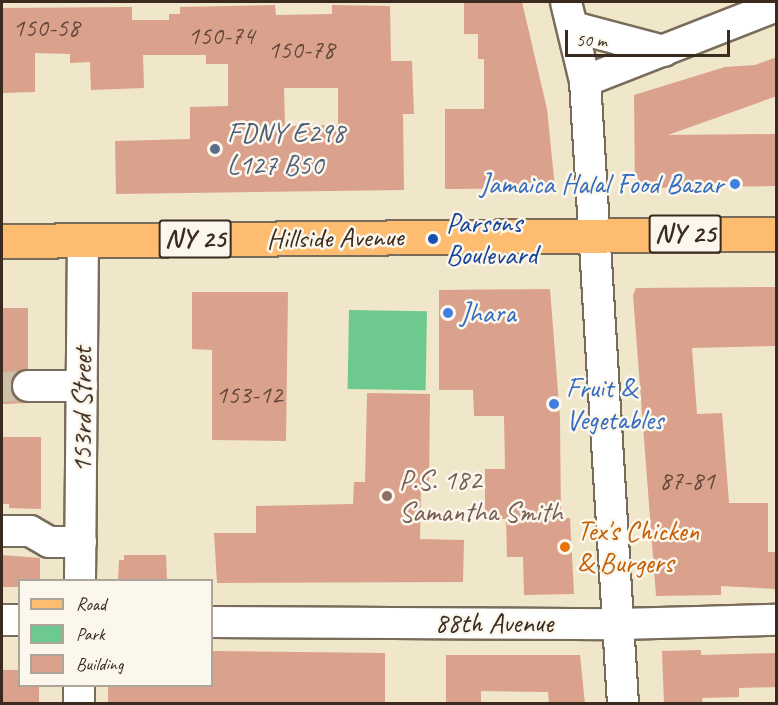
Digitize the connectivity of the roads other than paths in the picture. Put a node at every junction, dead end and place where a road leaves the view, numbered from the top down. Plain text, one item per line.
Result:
1 (777, 6) edge
2 (570, 14) edge
3 (664, 51) junction
4 (585, 81) junction
5 (777, 234) edge
6 (593, 235) junction
7 (83, 240) junction
8 (2, 241) edge
9 (28, 386) tunnel mouth
10 (82, 386) junction
11 (2, 531) edge
12 (81, 542) junction
13 (80, 579) edge
14 (2, 620) edge
15 (18, 620) edge
16 (777, 620) edge
17 (213, 622) edge
18 (618, 624) junction
19 (79, 687) edge
20 (79, 704) edge
21 (623, 704) edge

1 - 3 street
2 - 3 street
2 - 4 street
3 - 4 street
4 - 6 street
5 - 6 main road, Hillside Avenue / NY 25
6 - 7 main road, Hillside Avenue / NY 25
6 - 18 street
7 - 8 main road, Hillside Avenue / NY 25
7 - 10 street, 153rd Street
9 - 10 street
10 - 12 street, 153rd Street
11 - 12 street
12 - 13 street, 153rd Street
14 - 15 street
16 - 18 street, 88th Avenue
17 - 18 street, 88th Avenue
18 - 21 street
19 - 20 street

